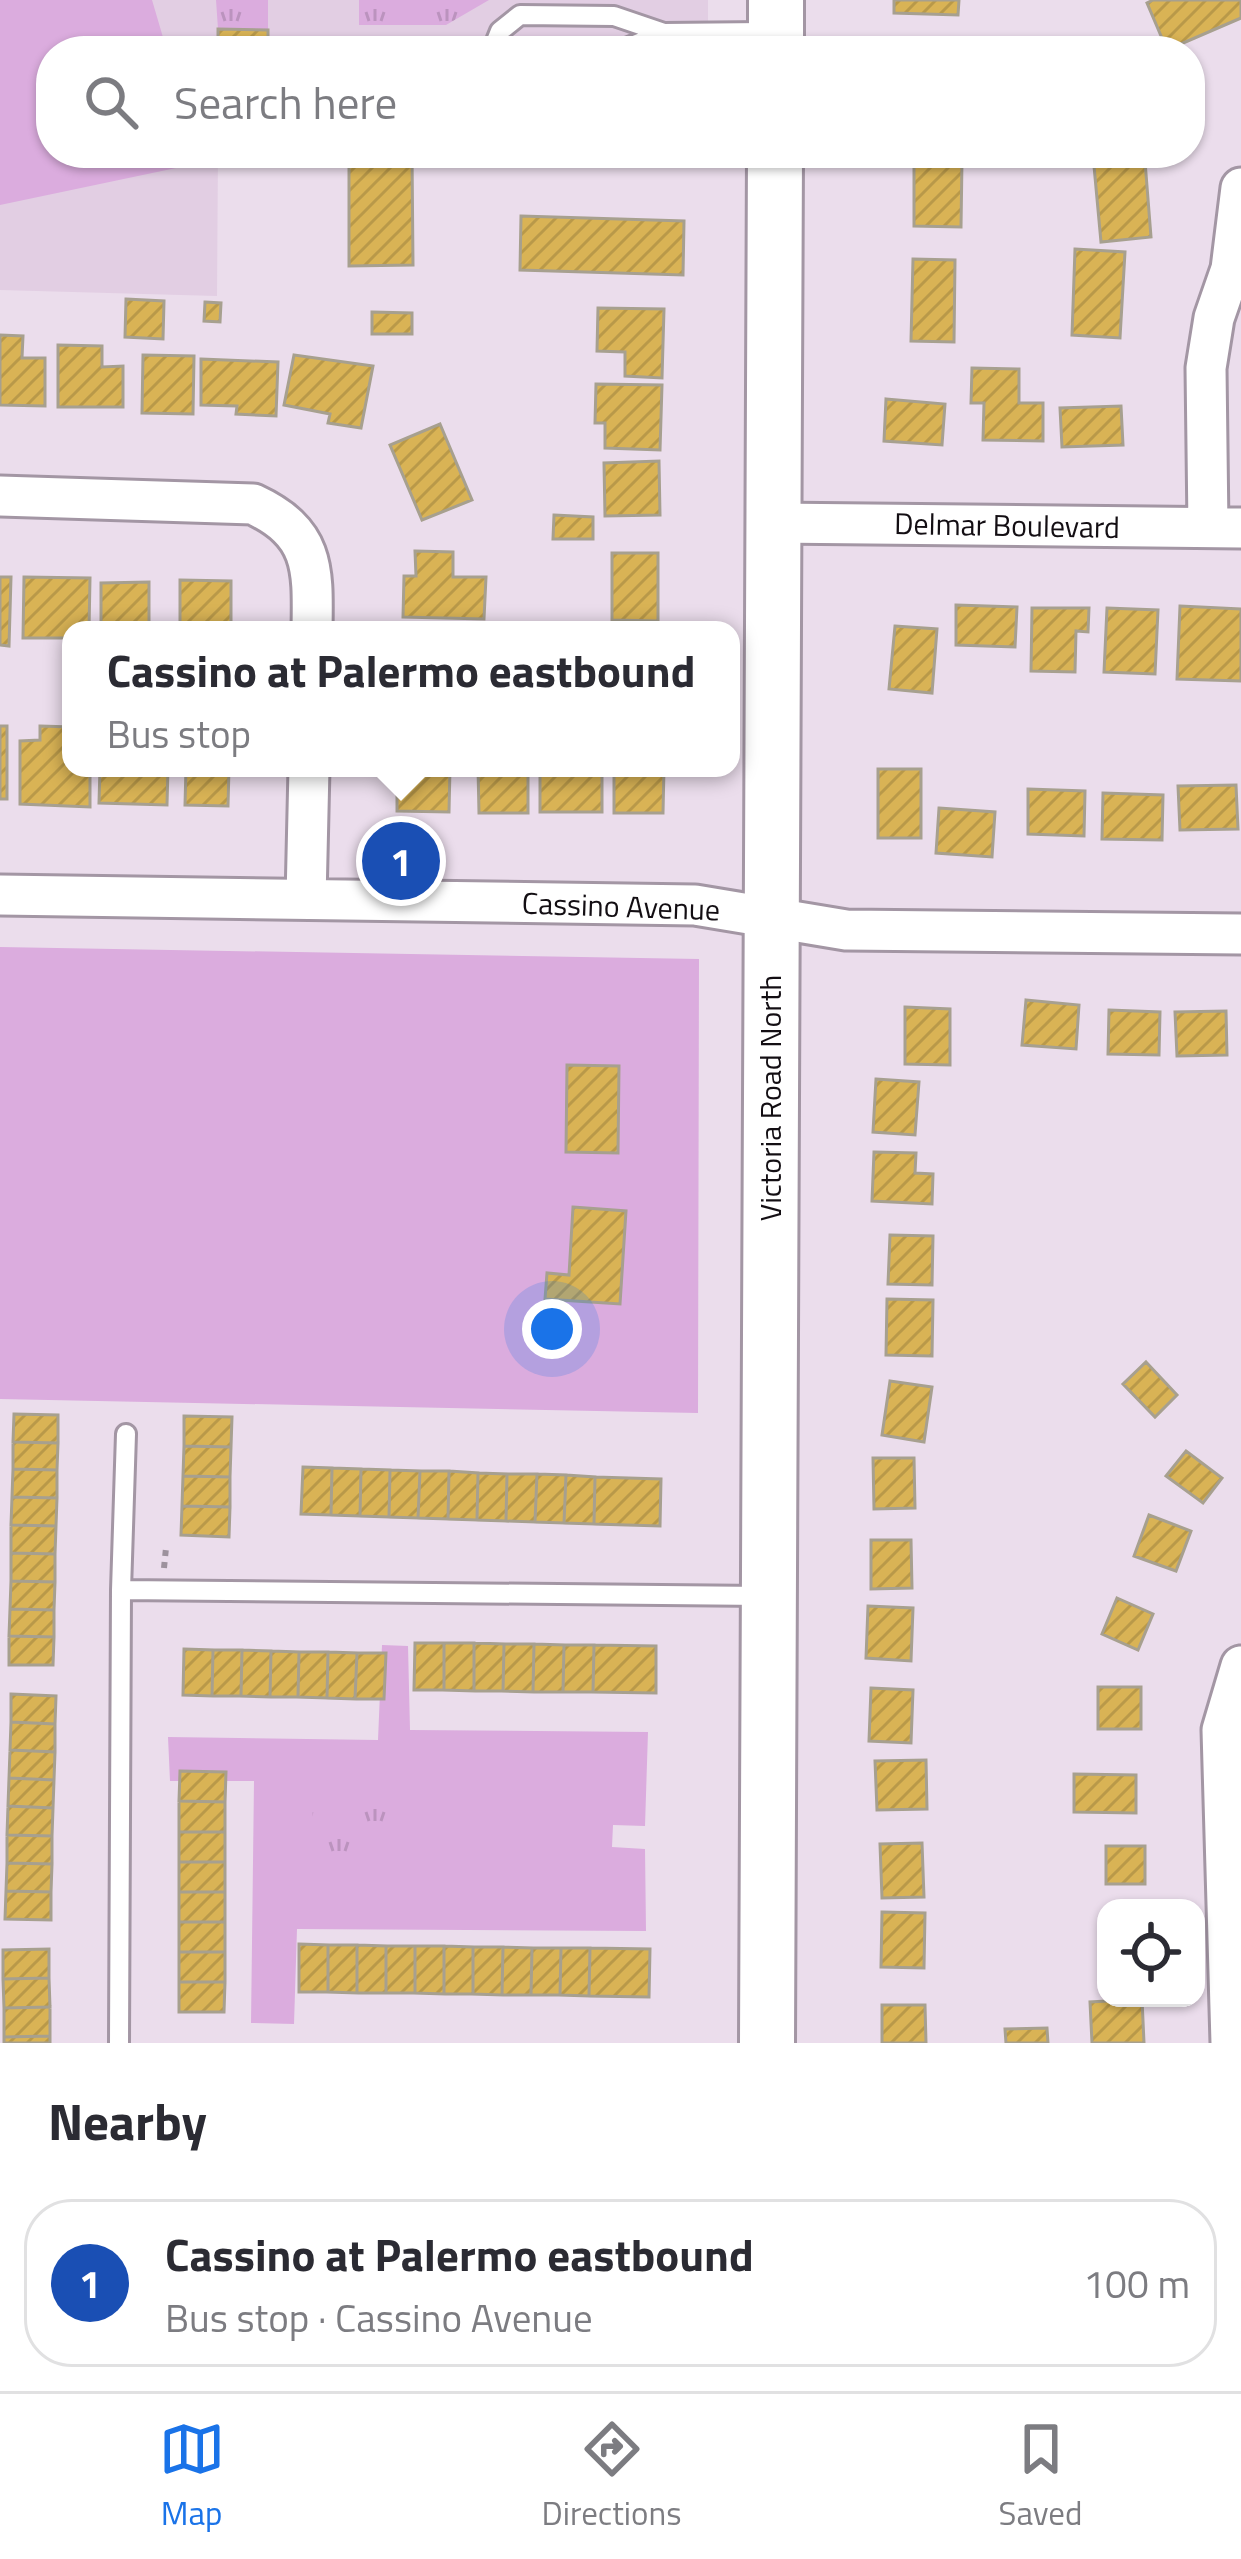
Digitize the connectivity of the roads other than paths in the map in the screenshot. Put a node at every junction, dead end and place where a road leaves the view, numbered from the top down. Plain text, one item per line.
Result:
1 (776, 28) edge
2 (664, 33) junction
3 (498, 36) edge
4 (656, 36) edge
5 (775, 168) edge
6 (1241, 188) edge
7 (0, 496) edge
8 (772, 523) junction
9 (1225, 528) edge
10 (312, 621) edge
11 (309, 777) edge
12 (0, 895) edge
13 (306, 899) junction
14 (770, 915) junction
15 (1241, 934) edge
16 (126, 1434) dead end
17 (121, 1590) junction
18 (771, 1596) junction
19 (1241, 1666) edge
20 (119, 2043) edge
21 (767, 2043) edge
22 (1231, 2043) edge

1 - 2 lane
2 - 3 lane
2 - 4 lane
5 - 8 main road, Victoria Road North
6 - 9 street
7 - 10 street
8 - 9 street, Delmar Boulevard
8 - 14 main road, Victoria Road North
11 - 13 street
12 - 13 street, Cassino Avenue
13 - 14 street, Cassino Avenue
14 - 15 street, Cassino Avenue
14 - 18 main road, Victoria Road North
16 - 17 lane
17 - 18 lane
17 - 20 lane
18 - 21 main road, Victoria Road North
19 - 22 street

